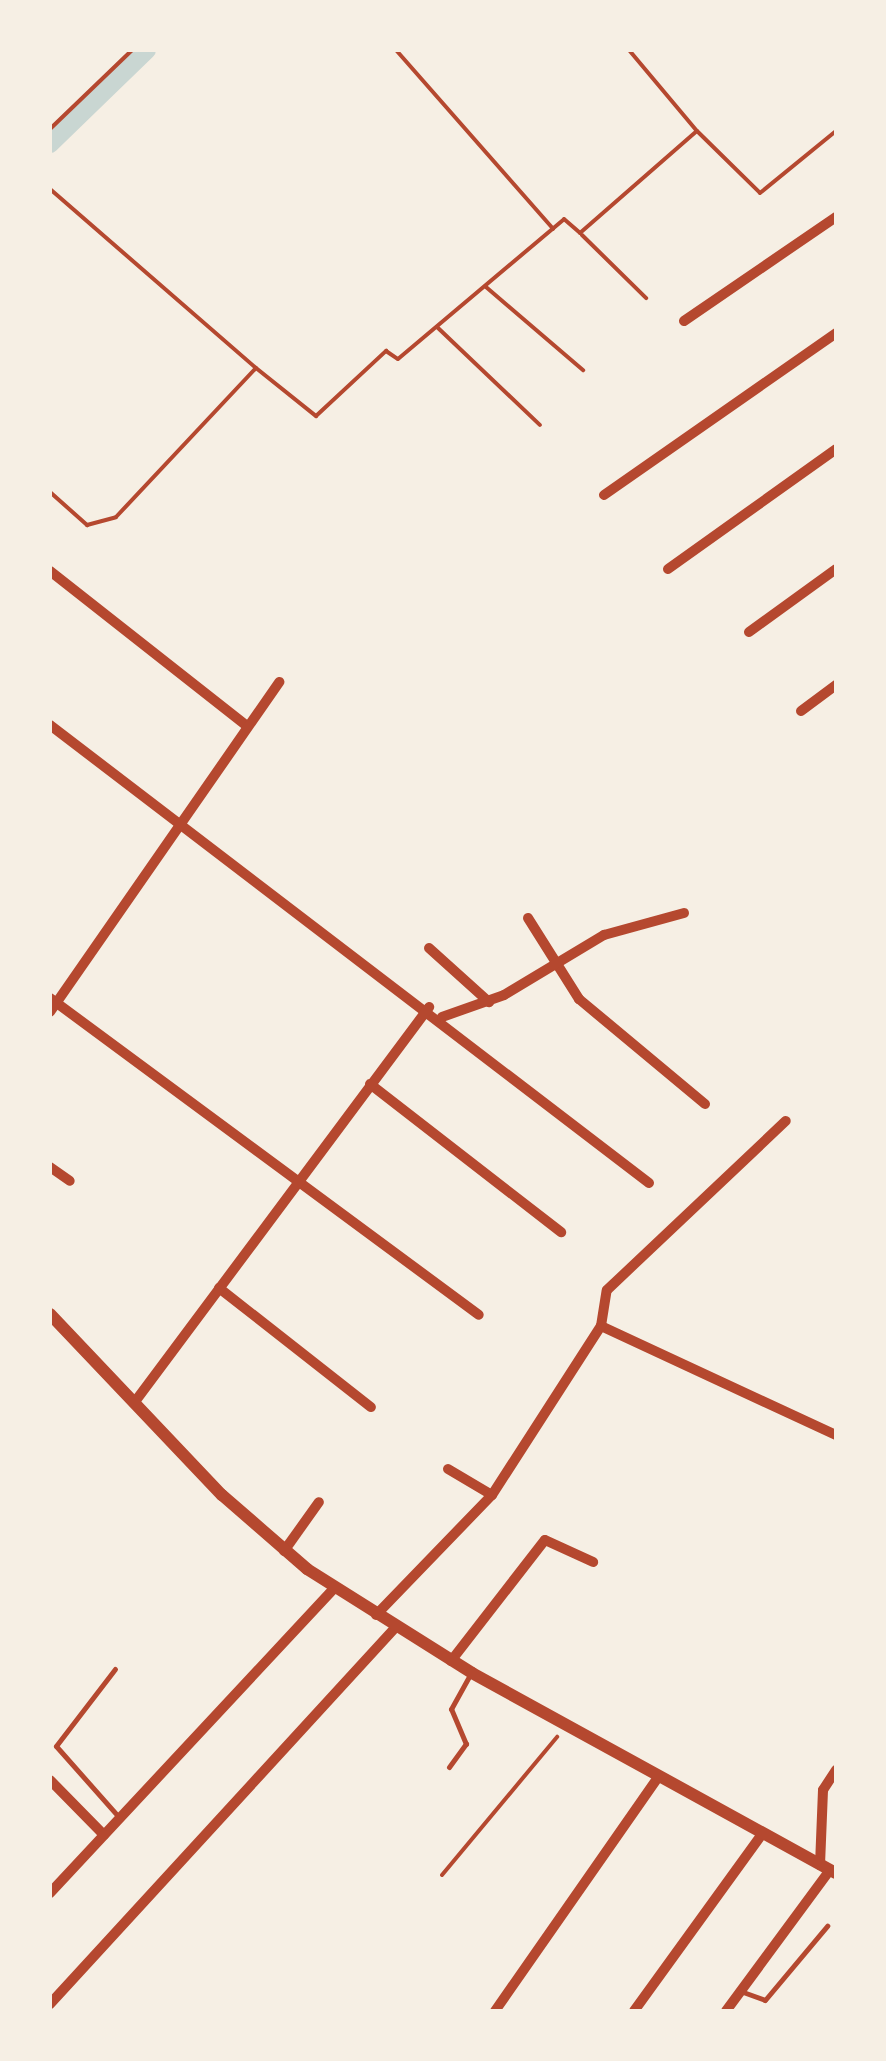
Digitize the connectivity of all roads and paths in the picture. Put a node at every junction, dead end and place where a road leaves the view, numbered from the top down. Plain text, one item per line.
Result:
1 (132, 50) edge
2 (396, 50) edge
3 (630, 50) edge
4 (50, 129) edge
5 (697, 131) junction
6 (836, 131) edge
7 (50, 189) edge
8 (836, 216) edge
9 (553, 229) junction
10 (580, 233) junction
11 (486, 287) junction
12 (646, 298) dead end
13 (684, 321) dead end
14 (437, 326) junction
15 (836, 333) edge
16 (256, 368) junction
17 (583, 370) dead end
18 (540, 425) dead end
19 (836, 449) edge
20 (50, 492) edge
21 (604, 495) dead end
22 (668, 569) dead end
23 (836, 569) edge
24 (50, 571) edge
25 (749, 632) dead end
26 (279, 682) dead end
27 (836, 685) edge
28 (801, 710) dead end
29 (50, 725) edge
30 (246, 725) junction
31 (182, 820) junction
32 (684, 913) dead end
33 (528, 918) dead end
34 (429, 948) dead end
35 (551, 966) junction
36 (488, 1002) junction
37 (52, 1004) edge
38 (429, 1007) junction
39 (442, 1017) junction
40 (370, 1084) junction
41 (706, 1104) dead end
42 (786, 1121) dead end
43 (50, 1167) edge
44 (298, 1179) junction
45 (70, 1181) dead end
46 (649, 1183) dead end
47 (561, 1232) dead end
48 (220, 1288) junction
49 (50, 1314) edge
50 (479, 1316) dead end
51 (601, 1326) junction
52 (137, 1399) junction
53 (370, 1407) dead end
54 (836, 1436) edge
55 (448, 1469) dead end
56 (492, 1495) junction
57 (319, 1502) dead end
58 (284, 1551) junction
59 (593, 1562) dead end
60 (334, 1588) junction
61 (376, 1615) junction
62 (394, 1628) junction
63 (451, 1661) junction
64 (115, 1670) dead end
65 (472, 1673) junction
66 (566, 1725) junction
67 (449, 1767) dead end
68 (836, 1770) edge
69 (659, 1776) junction
70 (50, 1780) edge
71 (120, 1818) junction
72 (763, 1833) junction
73 (104, 1835) junction
74 (829, 1869) edge
75 (442, 1876) dead end
76 (50, 1893) edge
77 (827, 1926) dead end
78 (741, 1990) junction
79 (50, 2004) edge
80 (495, 2011) edge
81 (634, 2011) edge
82 (726, 2011) edge

1 - 4 path
2 - 9 path
3 - 5 path
5 - 6 path
5 - 10 path
7 - 16 path
8 - 13 street
9 - 10 path
9 - 11 path
10 - 12 path
11 - 14 path
11 - 17 path
14 - 16 path
14 - 18 path
15 - 21 street
16 - 20 path
19 - 22 street
23 - 25 street
24 - 30 street
26 - 30 street
27 - 28 street
29 - 31 street
30 - 31 street
31 - 37 street
31 - 38 street
32 - 35 street
33 - 35 street
34 - 36 street
35 - 36 street
35 - 41 street
36 - 39 street
37 - 44 street
38 - 39 street
38 - 40 street
39 - 46 street
40 - 44 street
40 - 47 street
42 - 51 street
43 - 45 street
44 - 48 street
44 - 50 street
48 - 52 street
48 - 53 street
49 - 52 street
51 - 54 street
51 - 56 street
52 - 58 street
55 - 56 street
56 - 61 street
57 - 58 street
58 - 60 street
59 - 63 street
60 - 61 street
60 - 71 street
61 - 62 street
62 - 63 street
62 - 79 street
63 - 65 street
64 - 71 lane
65 - 66 street
65 - 67 lane
66 - 69 street
66 - 75 path
68 - 74 street
69 - 72 street
69 - 80 street
70 - 73 street
71 - 73 street
72 - 74 street
72 - 81 street
73 - 76 street
74 - 78 street
77 - 78 lane
78 - 82 street

